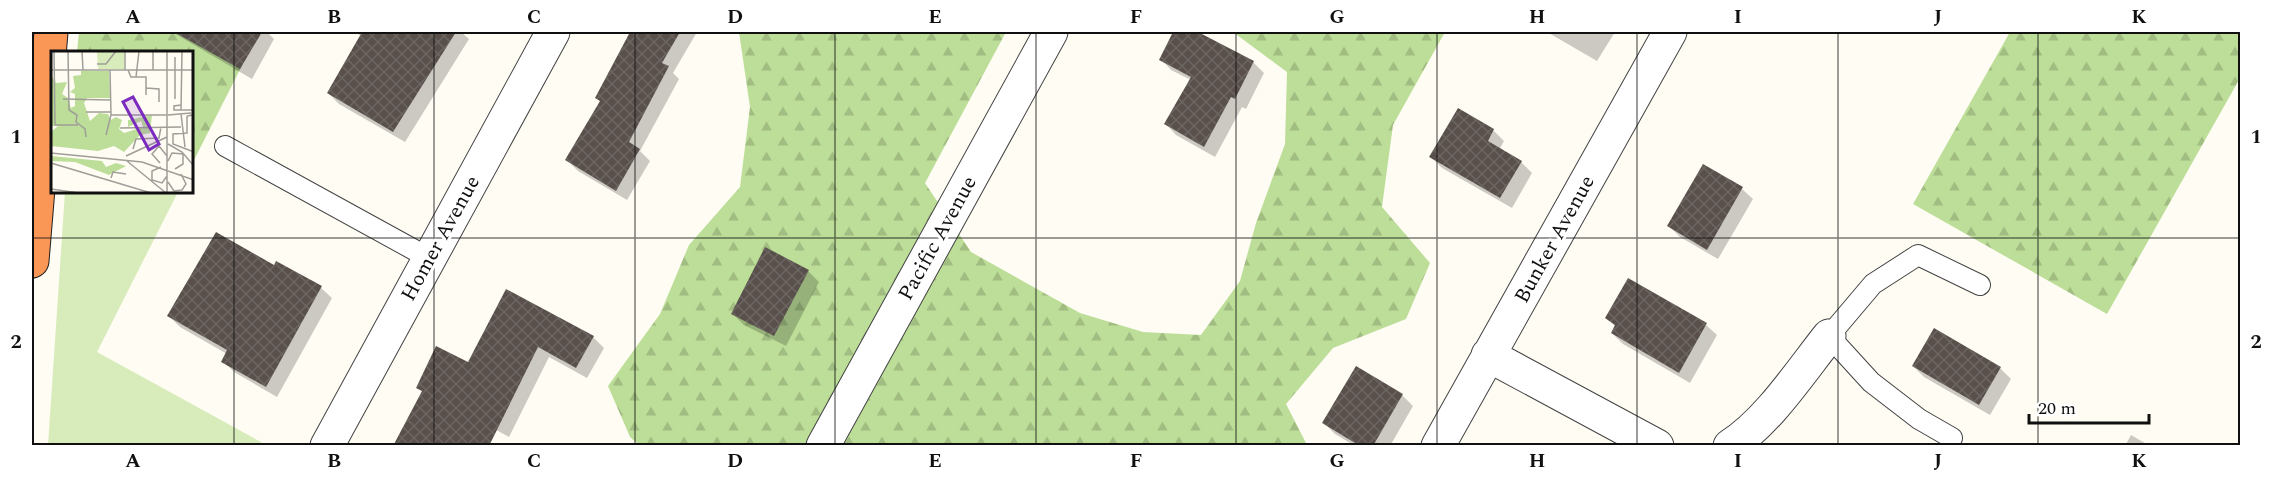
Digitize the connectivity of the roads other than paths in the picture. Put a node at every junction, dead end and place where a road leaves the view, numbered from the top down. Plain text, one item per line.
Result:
1 (51, 32) edge
2 (553, 32) edge
3 (1051, 32) edge
4 (1670, 32) edge
5 (225, 146) dead end
6 (429, 258) junction
7 (32, 261) edge
8 (1980, 285) dead end
9 (1829, 336) junction
10 (1488, 355) junction
11 (1952, 438) dead end
12 (327, 446) edge
13 (823, 446) edge
14 (1438, 446) edge
15 (1658, 446) edge
16 (1730, 446) edge

1 - 7 highway
2 - 6 street, Homer Avenue
3 - 13 street, Pacific Avenue
4 - 10 street, Bunker Avenue
5 - 6 lane
6 - 12 street, Homer Avenue
8 - 9 lane
9 - 11 lane
9 - 16 street
10 - 14 street, Bunker Avenue
10 - 15 street

